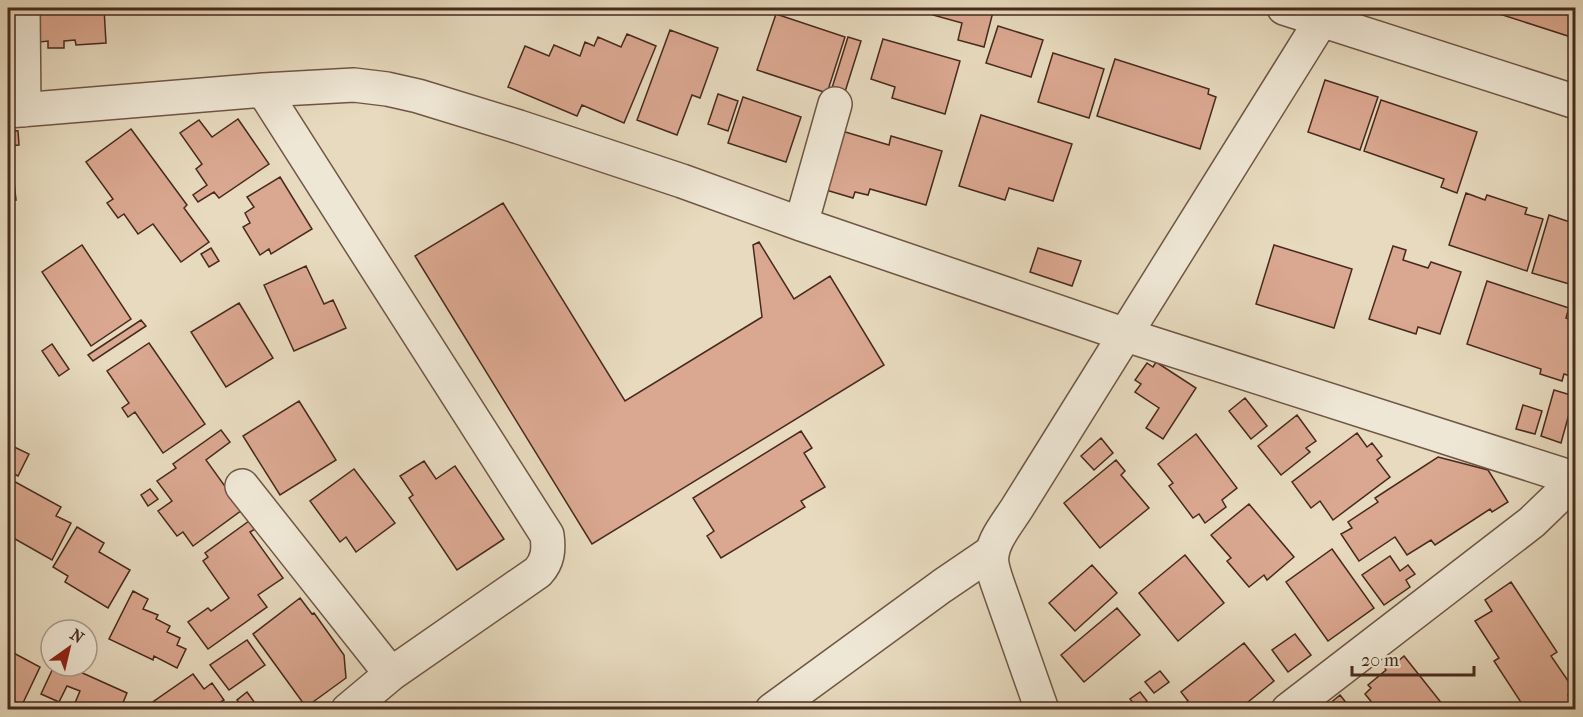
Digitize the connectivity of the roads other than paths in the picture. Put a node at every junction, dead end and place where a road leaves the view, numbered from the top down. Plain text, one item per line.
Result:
1 (23, 8) edge
2 (1284, 8) edge
3 (1326, 14) edge
4 (263, 90) junction
5 (1575, 102) edge
6 (835, 104) dead end
7 (16, 110) edge
8 (801, 224) junction
9 (1126, 335) junction
10 (1574, 479) edge
11 (242, 486) dead end
12 (992, 552) junction
13 (391, 674) junction
14 (348, 710) edge
15 (772, 710) edge
16 (1042, 710) edge
17 (1288, 710) edge

1 - 7 street
2 - 3 street
3 - 5 street
3 - 9 street
4 - 7 street
4 - 8 street
4 - 13 street
6 - 8 street
8 - 9 street
9 - 10 street
9 - 12 street
10 - 17 street
11 - 13 street
12 - 15 street
12 - 16 street
13 - 14 street

